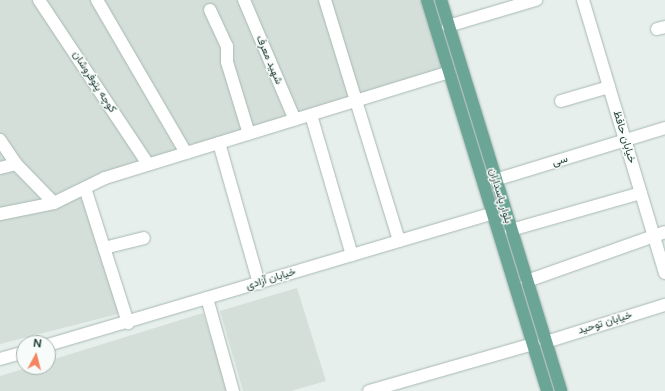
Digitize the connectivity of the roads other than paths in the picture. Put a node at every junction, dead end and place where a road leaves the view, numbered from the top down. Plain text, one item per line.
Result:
1 (39, 0) edge
2 (97, 0) edge
3 (244, 0) edge
4 (325, 0) edge
5 (427, 0) edge
6 (440, 0) edge
7 (536, 0) edge
8 (576, 0) edge
9 (581, 0) edge
10 (210, 10) dead end
11 (448, 26) junction
12 (449, 72) junction
13 (609, 88) junction
14 (356, 101) junction
15 (561, 101) dead end
16 (311, 115) junction
17 (295, 120) junction
18 (665, 128) edge
19 (249, 134) junction
20 (0, 140) edge
21 (626, 142) junction
22 (219, 143) junction
23 (186, 153) junction
24 (16, 164) junction
25 (148, 164) junction
26 (0, 168) edge
27 (495, 180) junction
28 (85, 188) junction
29 (641, 193) junction
30 (54, 203) junction
31 (493, 213) junction
32 (0, 214) edge
33 (511, 230) junction
34 (659, 234) edge
35 (144, 238) dead end
36 (399, 241) junction
37 (104, 248) junction
38 (352, 255) junction
39 (665, 273) edge
40 (527, 281) junction
41 (259, 283) junction
42 (207, 298) junction
43 (665, 305) edge
44 (128, 323) junction
45 (546, 342) junction
46 (56, 343) edge
47 (533, 344) junction
48 (16, 354) edge
49 (0, 359) edge
50 (233, 391) edge
51 (369, 391) edge
52 (547, 391) edge
53 (562, 391) edge

1 - 25 street, کوچه پتوفروشان
2 - 23 street
3 - 17 street, شهید معرف
4 - 14 street
5 - 12 main road, بلوار پاسداران
6 - 11 main road, بلوار پاسداران
7 - 11 street
8 - 9 street
9 - 13 street, خیابان حافظ
10 - 19 street
11 - 27 main road, بلوار پاسداران
12 - 14 street
12 - 31 main road, بلوار پاسداران
13 - 15 street
13 - 21 street, خیابان حافظ
14 - 16 street
14 - 36 street
16 - 17 street
16 - 38 street
17 - 19 street
18 - 21 street, سی
19 - 22 street
20 - 24 street
21 - 27 street, سی
21 - 29 street, خیابان حافظ
22 - 23 street
22 - 41 street
23 - 25 street
24 - 26 street
24 - 30 street
25 - 28 street
27 - 33 main road, بلوار پاسداران
28 - 30 street
28 - 37 street
29 - 33 street
29 - 34 street, خیابان حافظ
30 - 32 street
31 - 36 street, خیابان آزادی
31 - 47 main road, بلوار پاسداران
33 - 40 main road, بلوار پاسداران
34 - 39 street, خیابان حافظ
34 - 40 street
35 - 37 street
36 - 38 street, خیابان آزادی
37 - 44 street
38 - 41 street, خیابان آزادی
40 - 45 main road, بلوار پاسداران
41 - 42 street, خیابان آزادی
42 - 44 street, خیابان آزادی
42 - 50 street
43 - 45 street, خیابان توحید
44 - 46 street, خیابان آزادی
45 - 53 main road, بلوار پاسداران
47 - 51 street
47 - 52 main road, بلوار پاسداران
48 - 49 street

